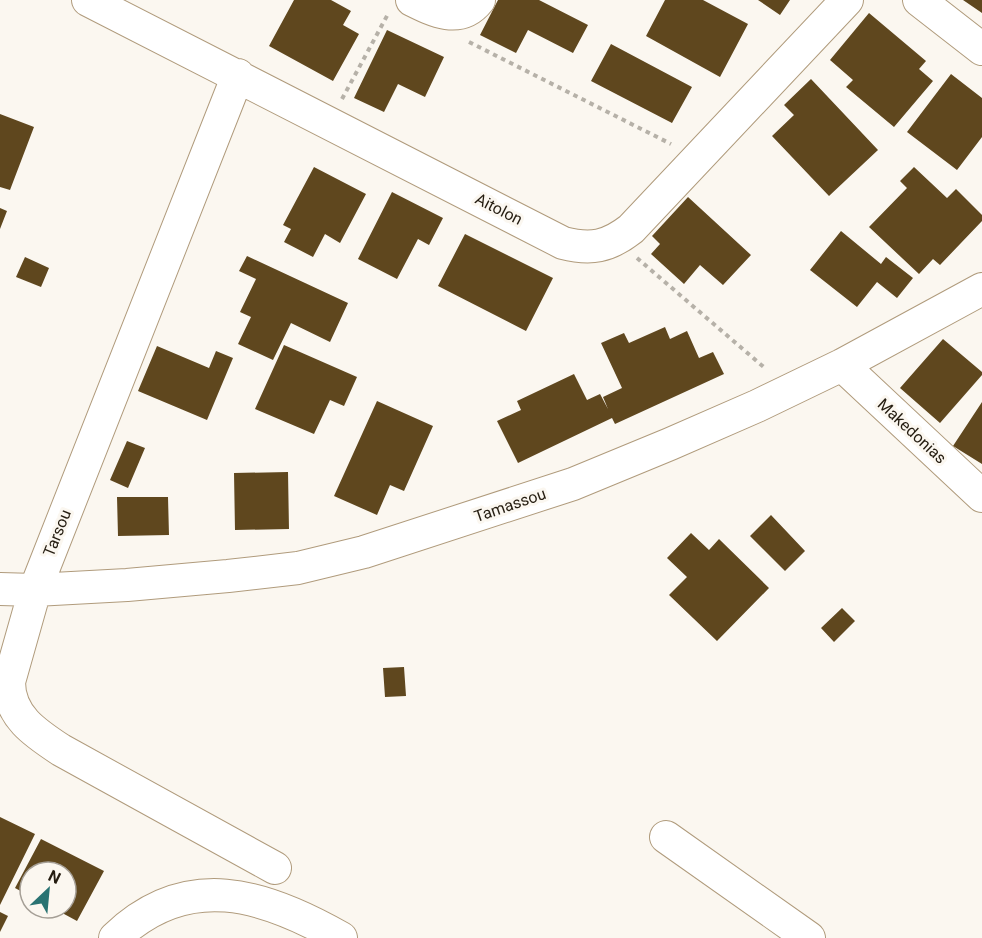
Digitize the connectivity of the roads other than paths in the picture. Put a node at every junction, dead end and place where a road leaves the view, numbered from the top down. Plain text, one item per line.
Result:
1 (88, 0) edge
2 (847, 0) edge
3 (919, 0) edge
4 (401, 5) edge
5 (473, 5) edge
6 (982, 49) edge
7 (238, 75) junction
8 (982, 289) edge
9 (842, 365) junction
10 (982, 496) edge
11 (0, 589) edge
12 (35, 590) junction
13 (666, 837) dead end
14 (275, 868) dead end
15 (115, 938) edge
16 (341, 938) edge
17 (809, 938) edge

1 - 7 street, Aitolon
2 - 7 street, Aitolon
3 - 6 street
4 - 5 street
7 - 12 street, Tarsou
8 - 9 street, Tamassou
9 - 10 street, Makedonias
9 - 12 street, Tamassou
11 - 12 street, Tamassou
12 - 14 street, Tarsou
13 - 17 street
15 - 16 street

